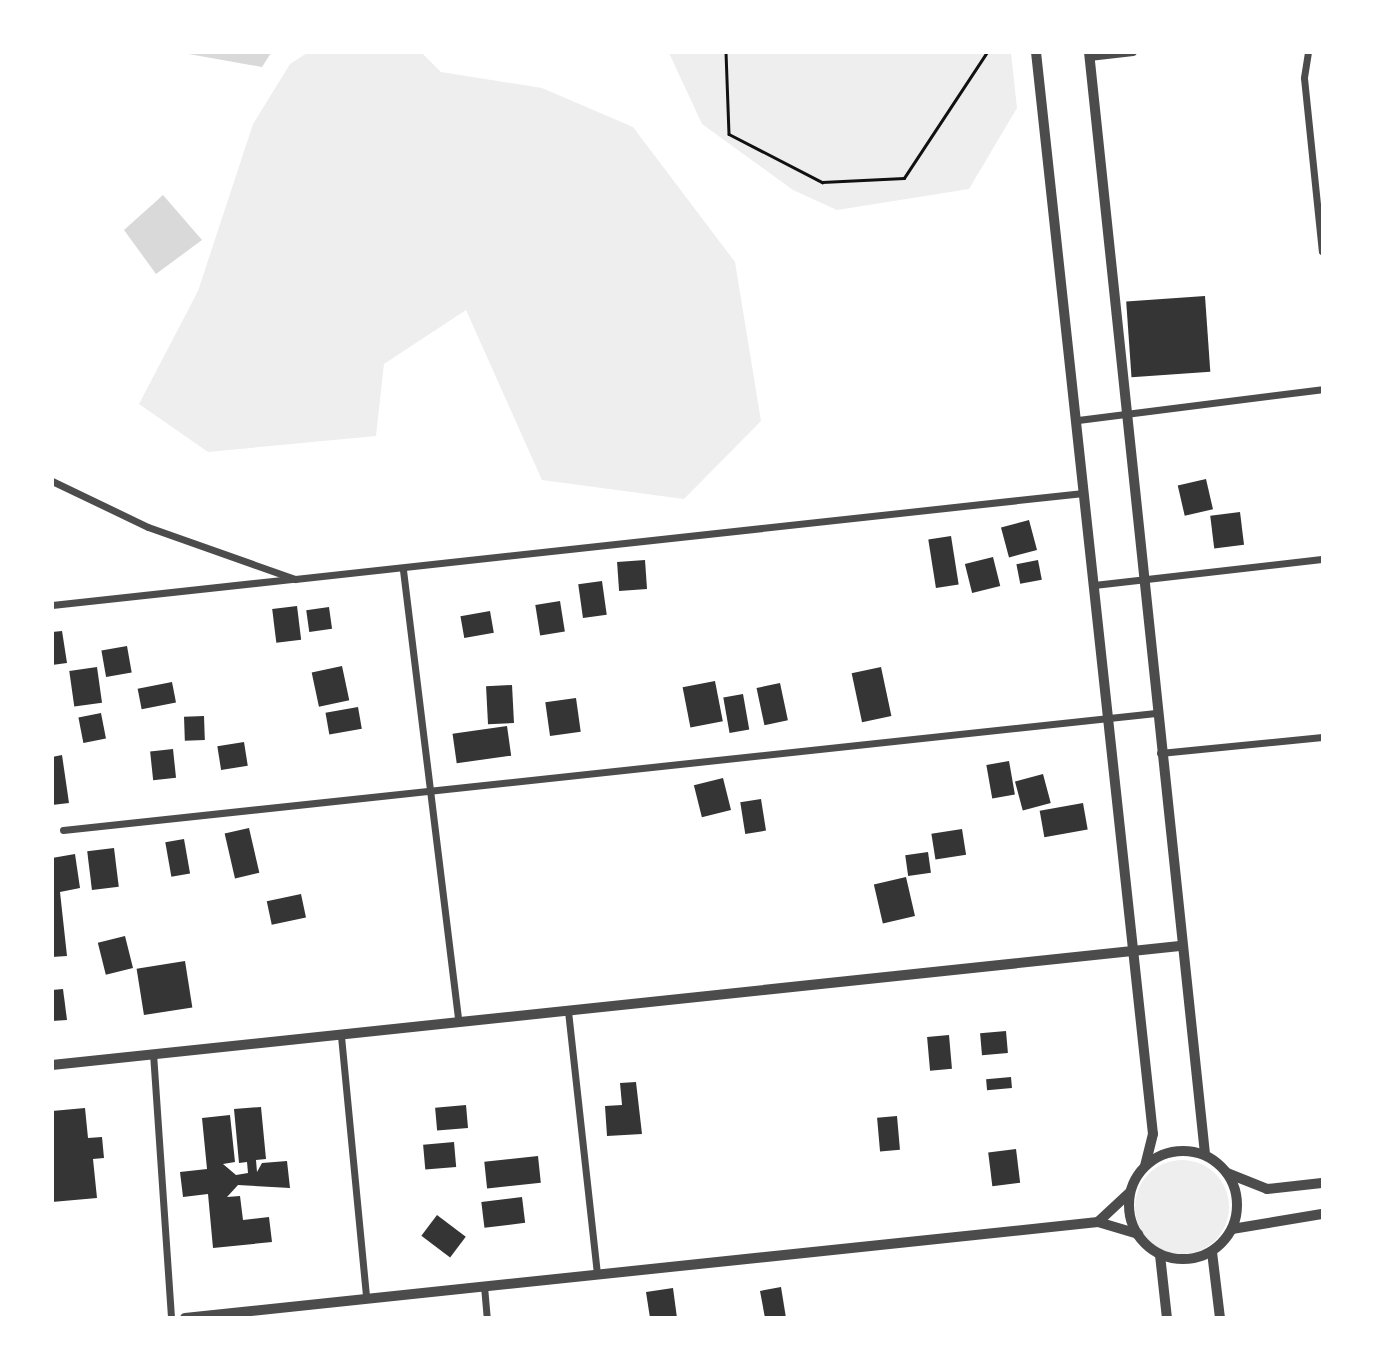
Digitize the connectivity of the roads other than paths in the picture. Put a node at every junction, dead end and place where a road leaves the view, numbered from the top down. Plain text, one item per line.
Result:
1 (1036, 52) edge
2 (1133, 52) edge
3 (1308, 52) edge
4 (1089, 55) edge
5 (1322, 251) edge
6 (1322, 389) edge
7 (1122, 412) junction
8 (1078, 420) junction
9 (52, 481) edge
10 (1083, 493) junction
11 (1322, 559) edge
12 (403, 570) junction
13 (295, 579) junction
14 (1142, 579) junction
15 (1094, 586) junction
16 (52, 605) edge
17 (1156, 713) junction
18 (1107, 718) junction
19 (1322, 737) edge
20 (1160, 753) junction
21 (434, 790) junction
22 (63, 830) dead end
23 (1180, 946) junction
24 (1134, 950) junction
25 (568, 1011) junction
26 (458, 1020) junction
27 (341, 1036) junction
28 (153, 1054) junction
29 (52, 1065) edge
30 (1205, 1154) junction
31 (1146, 1164) junction
32 (1227, 1173) junction
33 (1322, 1183) edge
34 (1129, 1193) junction
35 (1322, 1214) edge
36 (1098, 1222) junction
37 (1232, 1229) junction
38 (1138, 1234) junction
39 (1212, 1252) junction
40 (1160, 1255) junction
41 (597, 1274) junction
42 (484, 1286) junction
43 (366, 1298) junction
44 (171, 1318) edge
45 (185, 1318) edge
46 (487, 1318) edge
47 (1167, 1318) edge
48 (1220, 1318) edge

1 - 8 street
2 - 4 street
3 - 5 street
4 - 7 street
6 - 7 street
7 - 8 street
7 - 14 street
8 - 10 street
9 - 13 street
10 - 12 street
10 - 15 street
11 - 14 street
12 - 13 street
12 - 21 street
13 - 16 street
14 - 15 street
14 - 17 street
15 - 18 street
17 - 18 street
17 - 20 street
18 - 21 street
18 - 24 street
19 - 20 street
20 - 23 street
21 - 22 street
21 - 26 street
23 - 24 street
23 - 30 street
24 - 25 street
24 - 31 street
25 - 26 street
25 - 41 street
26 - 27 street
27 - 28 street
27 - 43 street
28 - 29 street
28 - 44 street
30 - 31 street
30 - 32 street
31 - 34 street
32 - 33 street
32 - 37 street
34 - 36 street
34 - 38 street
35 - 37 street
36 - 38 street
36 - 41 street
37 - 39 street
38 - 40 street
39 - 40 street
39 - 48 street
40 - 47 street
41 - 42 street
42 - 43 street
42 - 46 street
43 - 45 street

